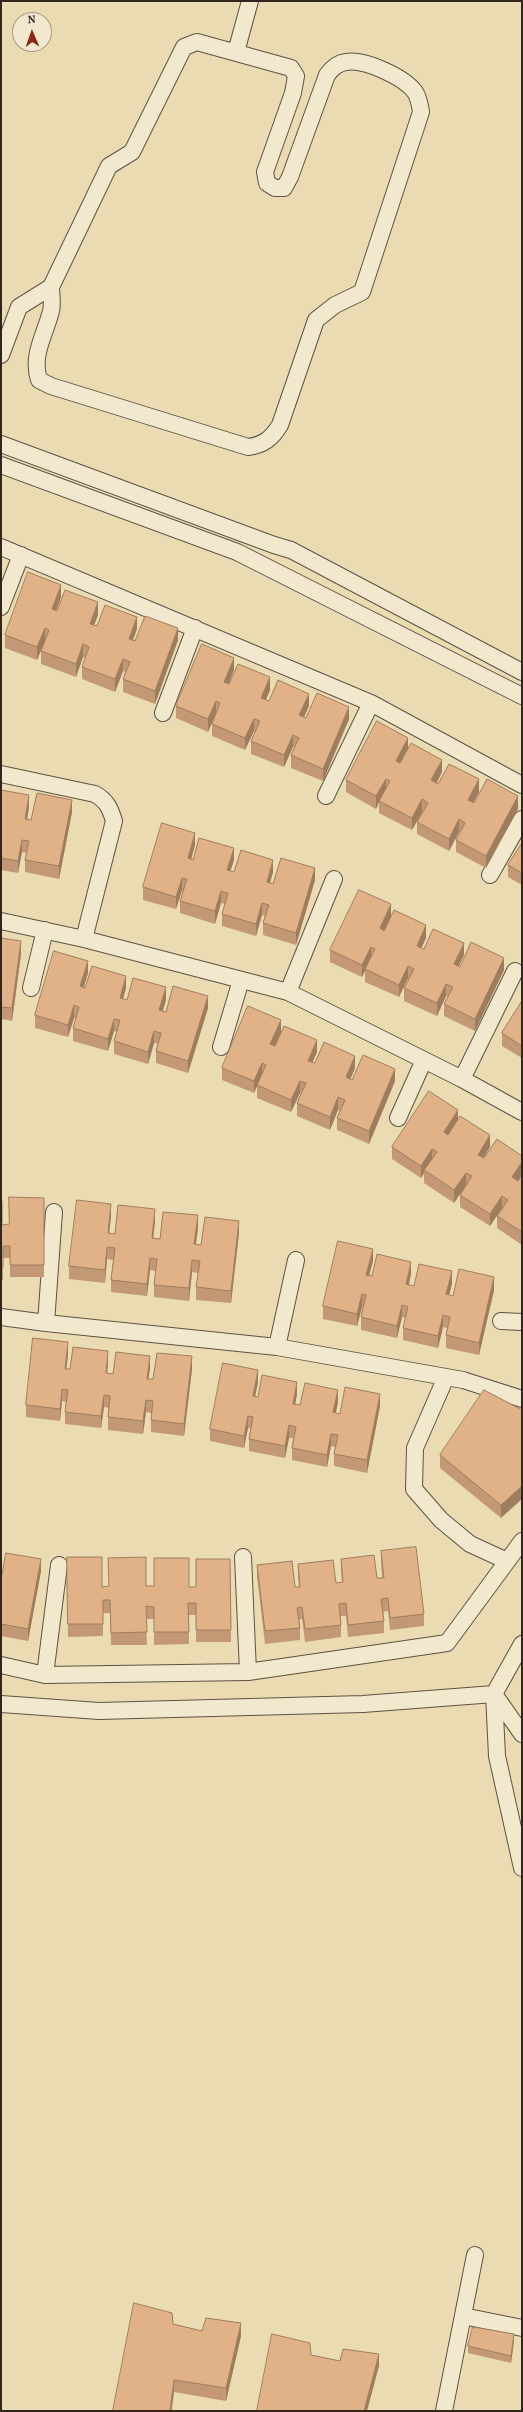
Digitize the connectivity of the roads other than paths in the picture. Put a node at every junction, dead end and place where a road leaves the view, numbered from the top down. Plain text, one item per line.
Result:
1 (250, 1) edge
2 (236, 52) junction
3 (51, 287) junction
4 (1, 354) edge
5 (1, 444) edge
6 (1, 465) edge
7 (1, 547) edge
8 (21, 554) junction
9 (1, 607) edge
10 (195, 628) junction
11 (522, 672) edge
12 (522, 696) edge
13 (371, 703) junction
14 (163, 713) dead end
15 (1, 774) edge
16 (522, 785) edge
17 (326, 796) dead end
18 (522, 819) edge
19 (490, 875) dead end
20 (334, 879) dead end
21 (1, 921) edge
22 (45, 930) junction
23 (84, 939) junction
24 (515, 971) dead end
25 (241, 980) junction
26 (31, 988) dead end
27 (288, 992) junction
28 (221, 1047) dead end
29 (424, 1060) junction
30 (462, 1079) junction
31 (522, 1112) edge
32 (398, 1118) dead end
33 (54, 1212) dead end
34 (296, 1260) dead end
35 (1, 1317) edge
36 (501, 1321) dead end
37 (522, 1322) edge
38 (46, 1324) junction
39 (277, 1346) junction
40 (446, 1377) junction
41 (522, 1399) edge
42 (522, 1541) edge
43 (243, 1557) dead end
44 (507, 1561) junction
45 (59, 1565) dead end
46 (522, 1644) edge
47 (1, 1666) edge
48 (248, 1672) junction
49 (45, 1674) junction
50 (494, 1694) junction
51 (1, 1704) edge
52 (522, 1734) edge
53 (522, 1868) edge
54 (475, 2255) dead end
55 (463, 2316) junction
56 (522, 2328) edge
57 (444, 2411) edge

1 - 2 street
2 - 3 street
2 - 3 street
3 - 4 street
5 - 11 street
6 - 12 street
7 - 8 street
8 - 9 street
8 - 10 street
10 - 13 street
10 - 14 street
13 - 16 street
13 - 17 street
15 - 23 street
18 - 19 street
20 - 27 street
21 - 22 street
22 - 23 street
22 - 26 street
23 - 25 street
24 - 30 street
25 - 27 street
25 - 28 street
27 - 29 street
29 - 30 street
29 - 32 street
30 - 31 street
33 - 38 street
34 - 39 street
35 - 38 street
36 - 37 street
38 - 39 street
39 - 40 street
40 - 41 street
40 - 44 street
42 - 44 street
43 - 48 street
44 - 48 street
45 - 49 street
46 - 50 street
47 - 49 street
48 - 49 street
50 - 51 street
50 - 52 street
50 - 53 street
54 - 55 street
55 - 56 street
55 - 57 street

